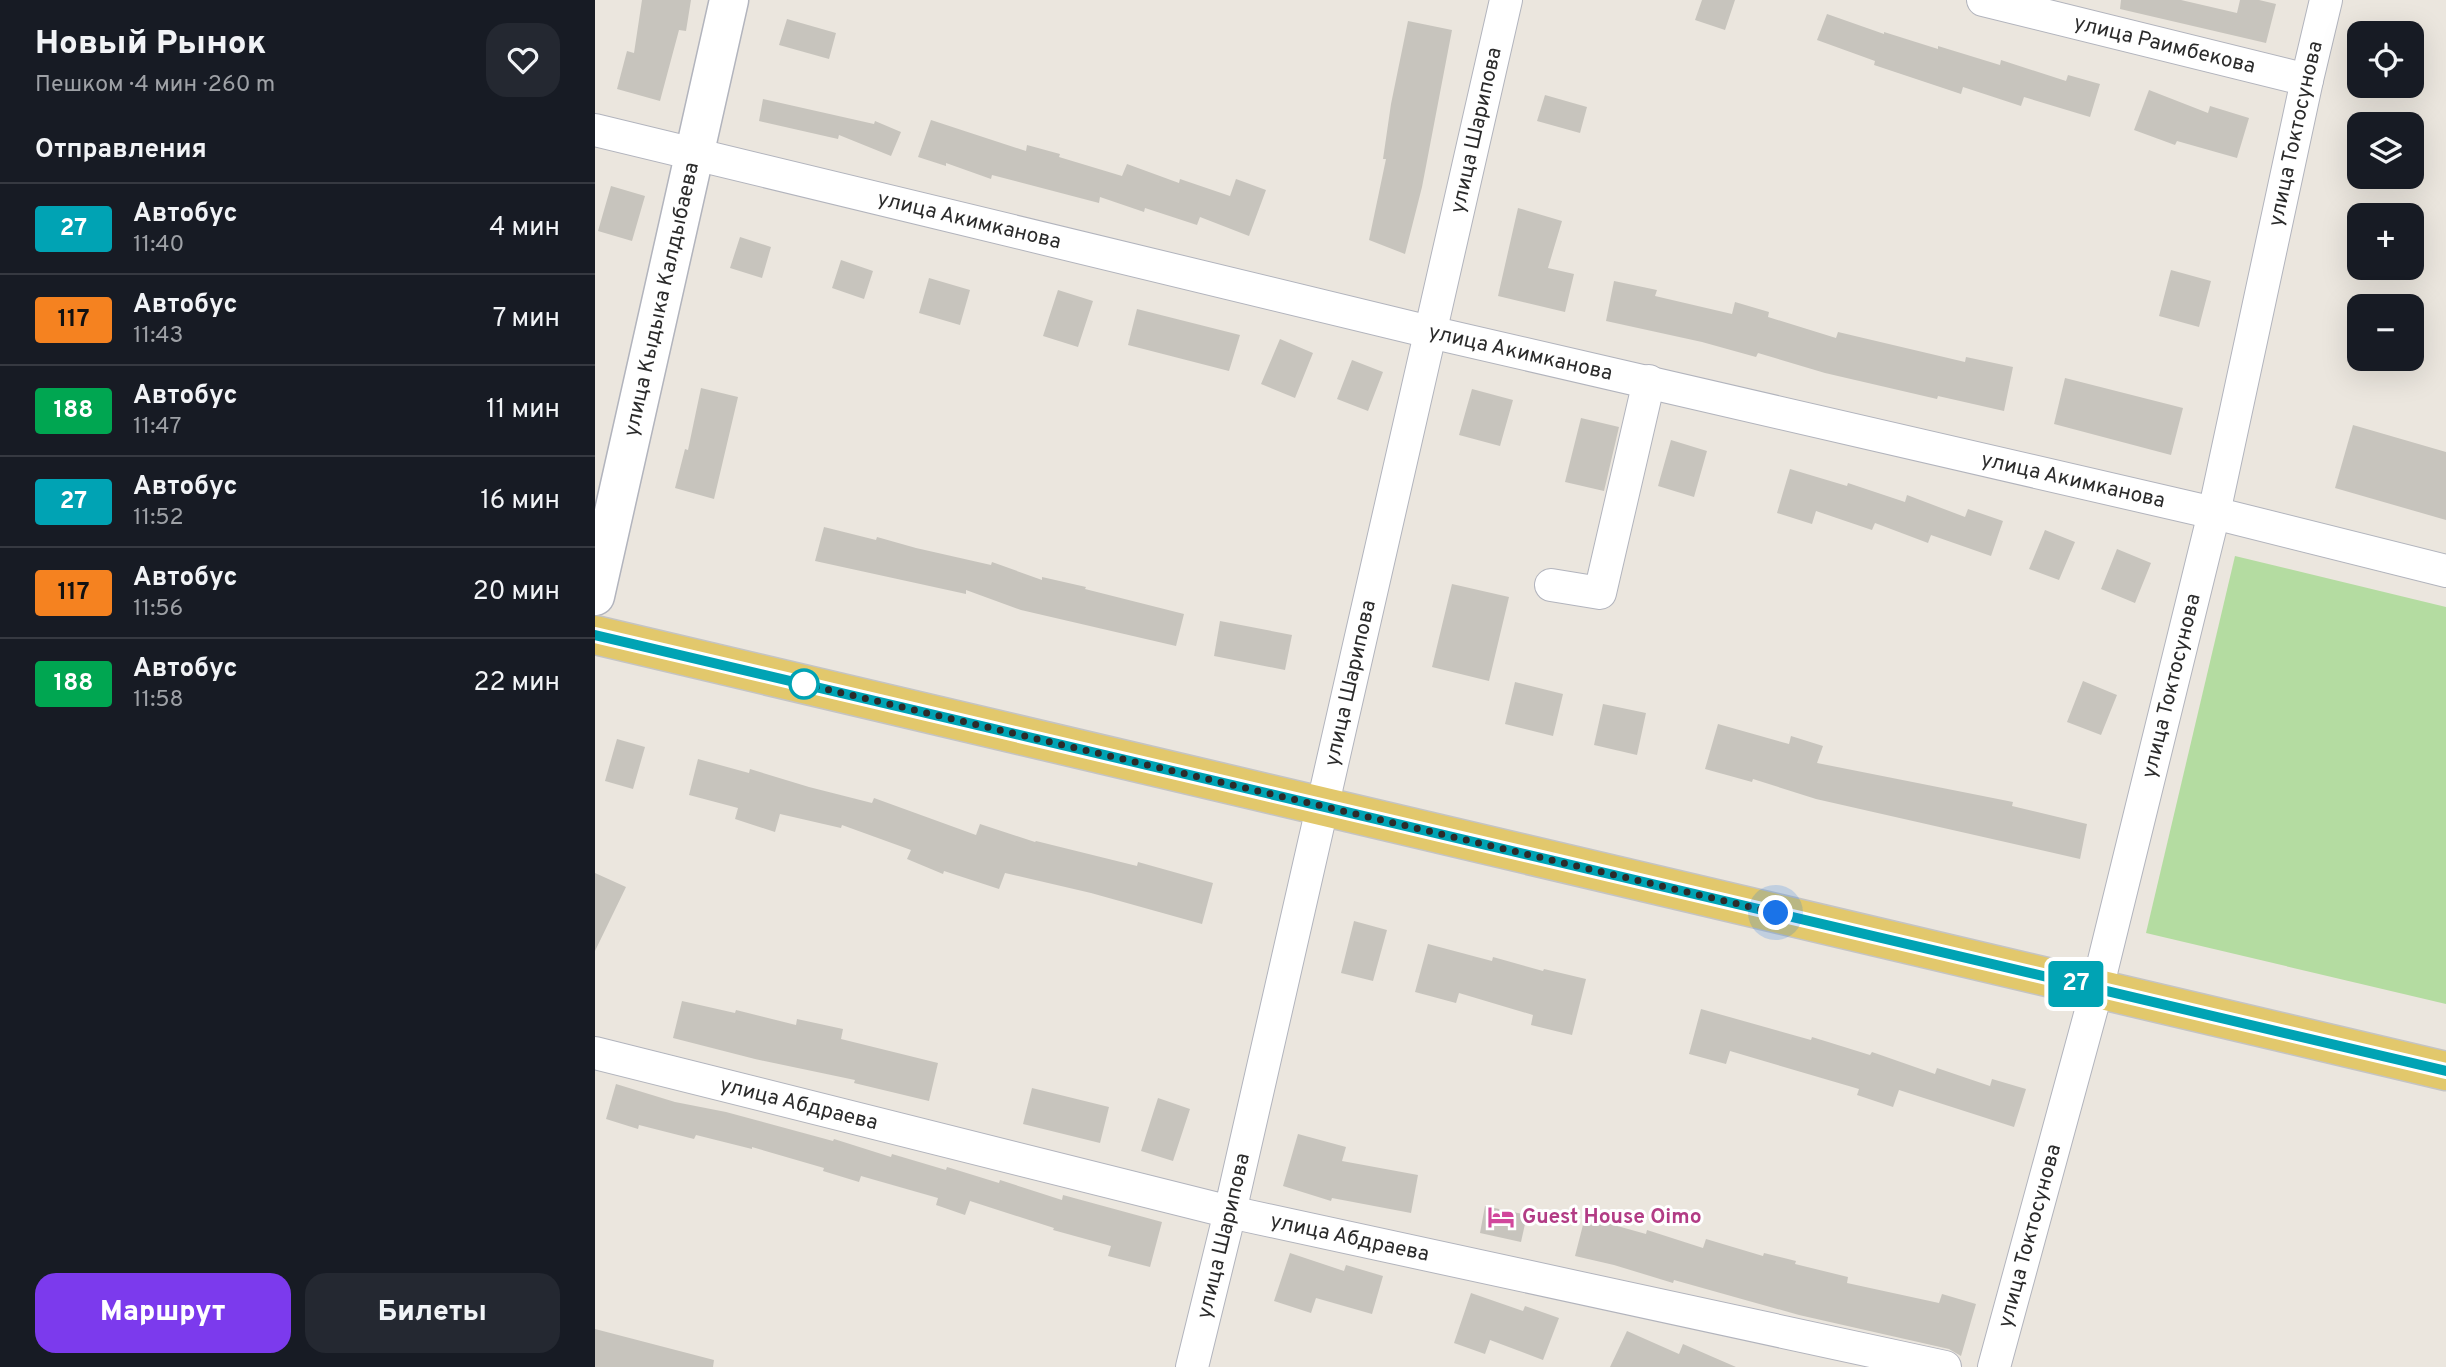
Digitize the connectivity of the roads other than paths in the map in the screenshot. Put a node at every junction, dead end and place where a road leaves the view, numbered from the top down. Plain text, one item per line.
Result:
1 (729, 0) edge
2 (1506, 0) edge
3 (1983, 0) edge
4 (2326, 0) edge
5 (2307, 80) junction
6 (595, 130) edge
7 (693, 154) junction
8 (1430, 332) junction
9 (1650, 381) junction
10 (2214, 513) junction
11 (2446, 571) edge
12 (1551, 585) dead end
13 (595, 596) edge
14 (595, 635) edge
15 (1321, 807) junction
16 (2097, 989) junction
17 (595, 1053) edge
18 (2446, 1071) edge
19 (1230, 1212) junction
20 (1192, 1367) edge
21 (1945, 1367) edge
22 (1994, 1367) edge

1 - 7 street, улица Кыдыка Калдыбаева
2 - 8 street, улица Шарипова
3 - 5 street, улица Раимбекова
4 - 5 street, улица Токтосунова
5 - 10 street, улица Токтосунова
6 - 7 street, улица Акимканова
7 - 8 street, улица Акимканова
7 - 13 street, улица Кыдыка Калдыбаева
8 - 9 street, улица Акимканова
8 - 15 street, улица Шарипова
9 - 10 street, улица Акимканова
9 - 12 street
10 - 11 street, улица Акимканова
10 - 16 street, улица Токтосунова
14 - 15 main road
15 - 16 main road
15 - 19 street, улица Шарипова
16 - 18 main road
16 - 22 street, улица Токтосунова
17 - 19 street, улица Абдраева
19 - 20 street, улица Шарипова
19 - 21 street, улица Абдраева

